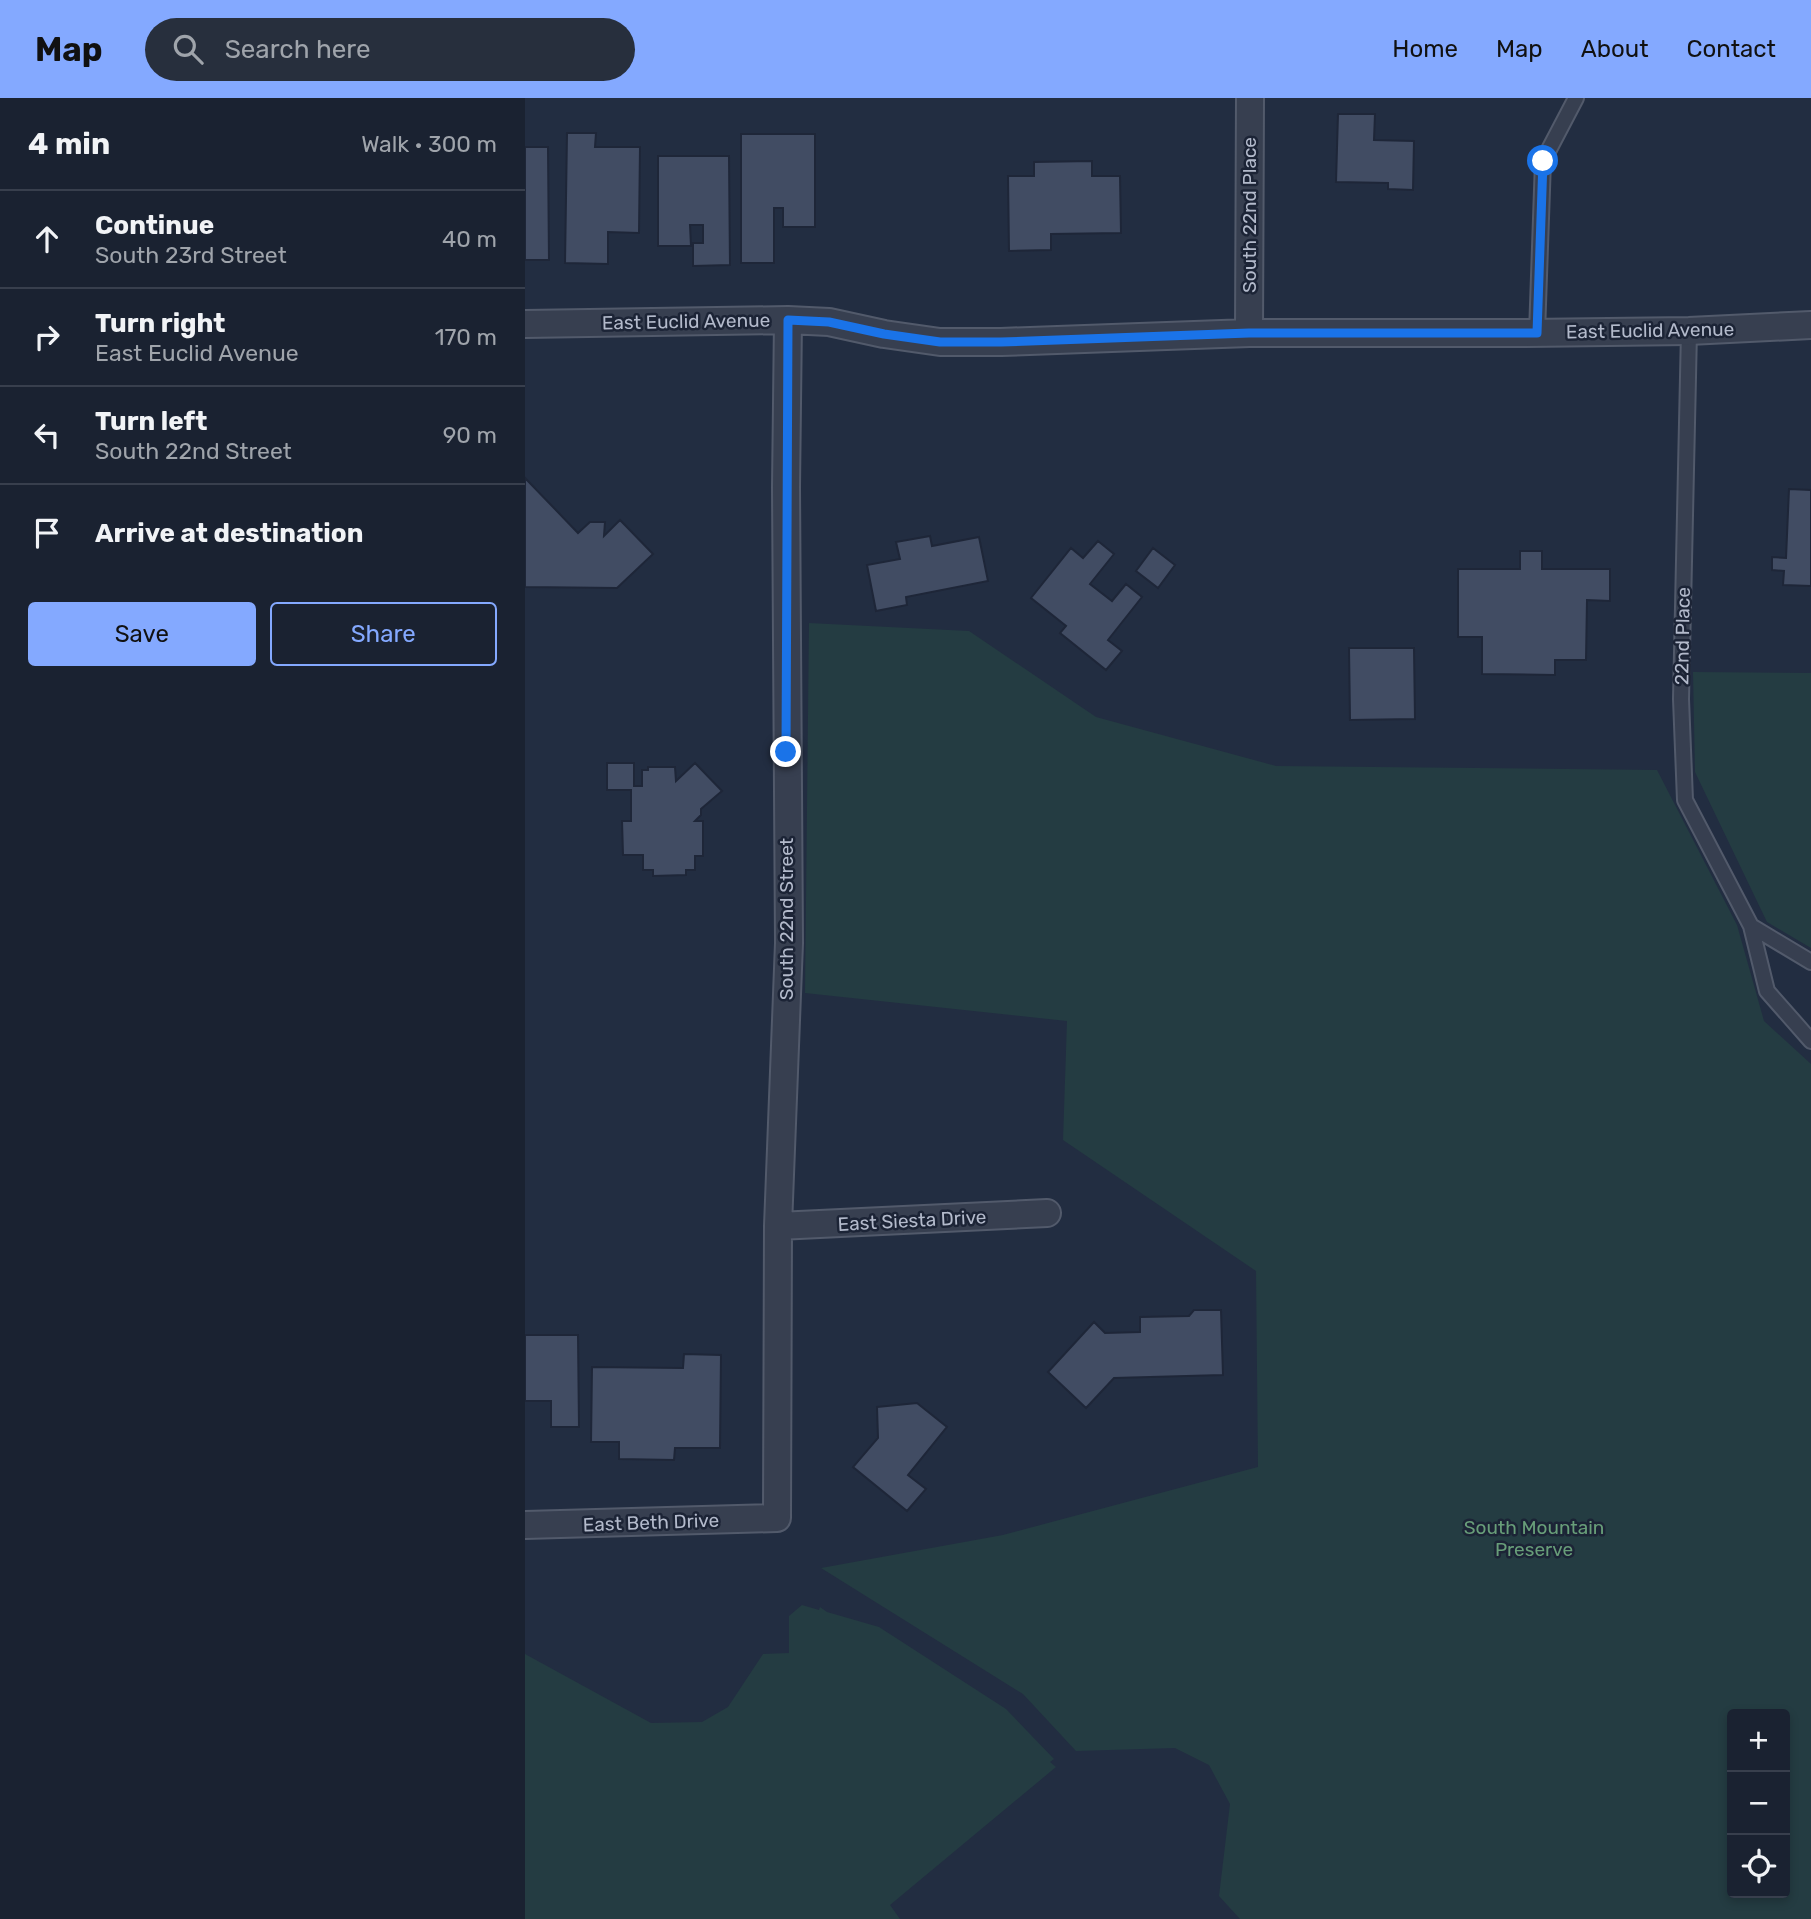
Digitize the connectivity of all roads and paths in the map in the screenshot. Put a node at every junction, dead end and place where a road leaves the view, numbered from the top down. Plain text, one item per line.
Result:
1 (1249, 98) edge
2 (1576, 98) edge
3 (788, 320) junction
4 (525, 324) edge
5 (1811, 325) edge
6 (1689, 331) junction
7 (1249, 333) junction
8 (1537, 333) junction
9 (1751, 926) junction
10 (1811, 962) edge
11 (1811, 1041) edge
12 (1047, 1213) dead end
13 (778, 1226) junction
14 (777, 1518) joint
15 (525, 1525) edge

1 - 7 street, South 22nd Place
2 - 8 lane
3 - 4 street, East Euclid Avenue
3 - 7 street, East Euclid Avenue
3 - 13 street, South 22nd Street
5 - 6 street, East Euclid Avenue
6 - 8 street, East Euclid Avenue
6 - 9 lane, 22nd Place
7 - 8 street, East Euclid Avenue
9 - 10 lane
9 - 11 lane, 22nd Place
12 - 13 street, East Siesta Drive
13 - 14 street, South 22nd Street
14 - 15 street, East Beth Drive

